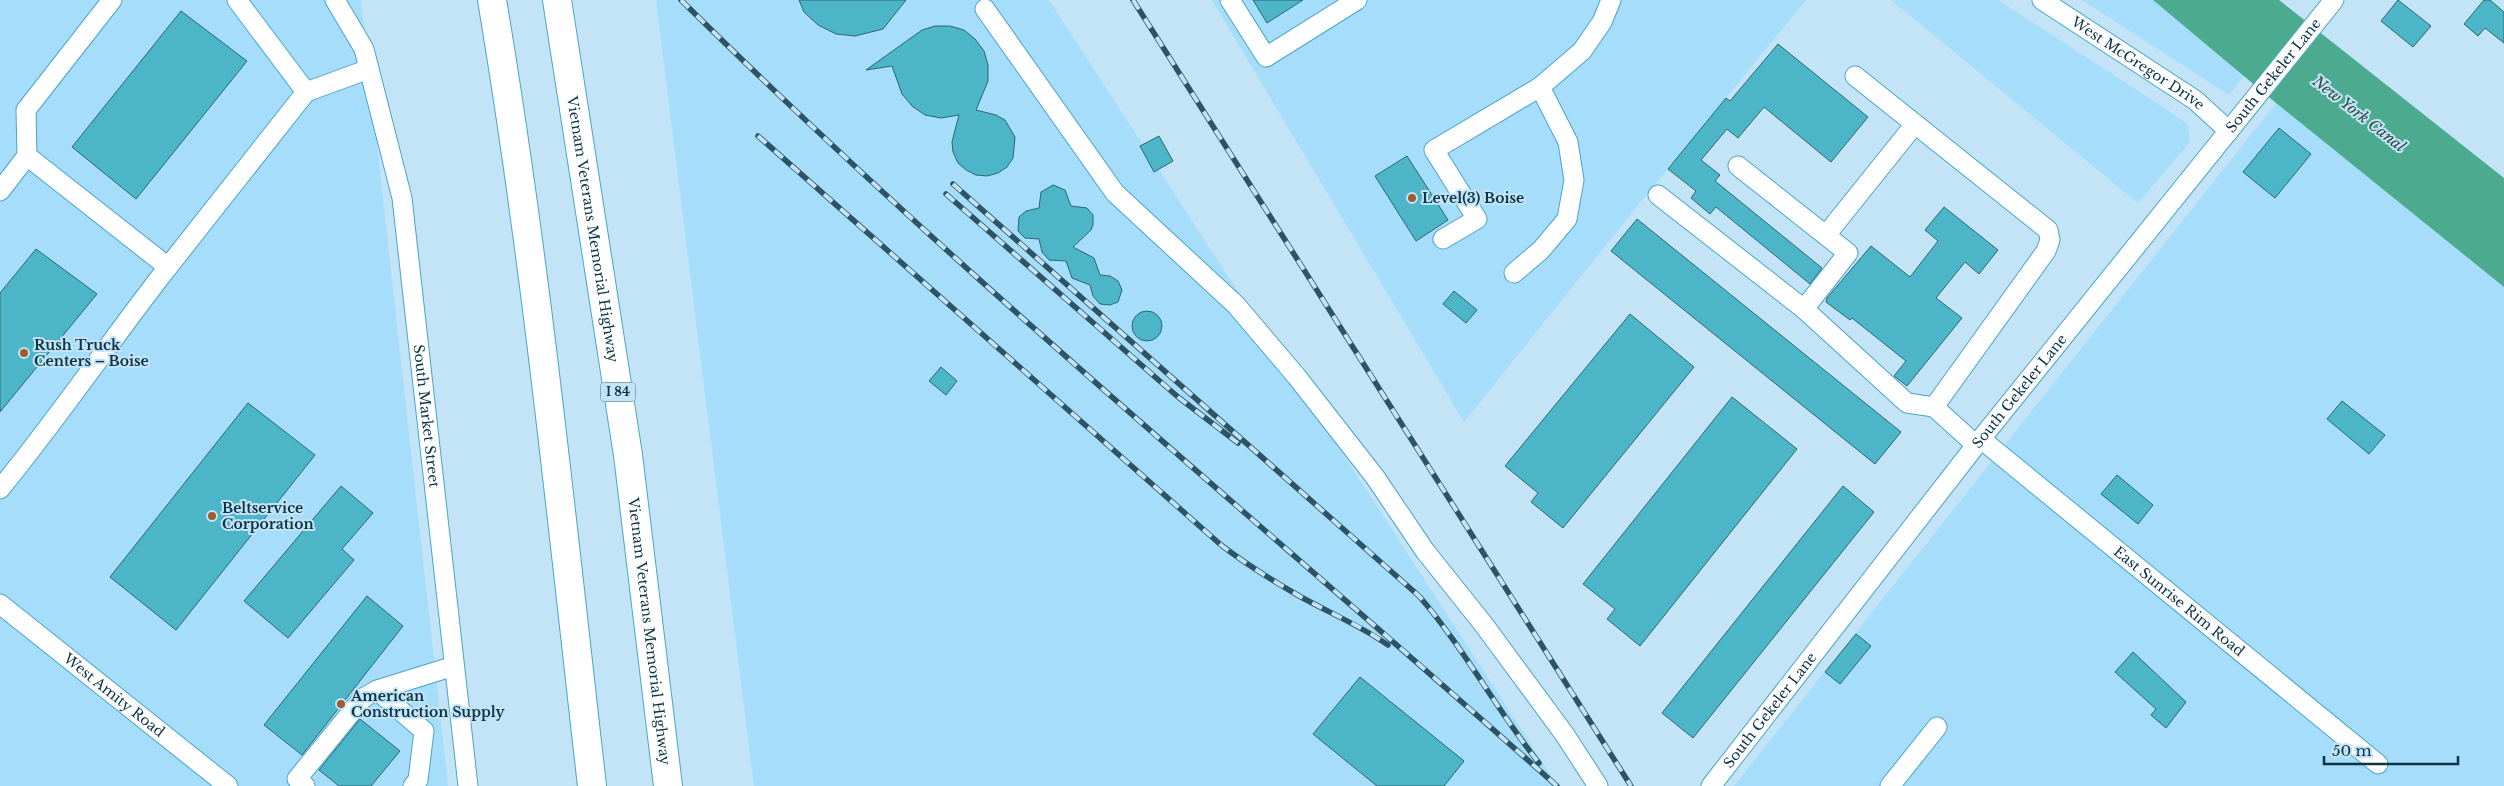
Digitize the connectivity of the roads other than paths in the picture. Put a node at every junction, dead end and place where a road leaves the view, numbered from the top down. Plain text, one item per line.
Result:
1 (112, 0) edge
2 (237, 0) edge
3 (335, 0) edge
4 (492, 0) edge
5 (557, 0) edge
6 (1230, 0) edge
7 (1357, 0) edge
8 (1611, 0) edge
9 (2042, 0) edge
10 (2334, 0) edge
11 (986, 10) dead end
12 (369, 69) junction
13 (1855, 76) dead end
14 (1540, 87) junction
15 (306, 92) junction
16 (1915, 124) junction
17 (2229, 131) junction
18 (28, 156) junction
19 (1738, 166) dead end
20 (0, 190) edge
21 (1658, 194) dead end
22 (1826, 235) junction
23 (1444, 239) dead end
24 (168, 267) junction
25 (1514, 273) dead end
26 (1804, 309) junction
27 (1934, 407) junction
28 (1978, 442) junction
29 (0, 489) edge
30 (0, 604) edge
31 (454, 666) junction
32 (377, 690) junction
33 (1937, 727) dead end
34 (2378, 764) dead end
35 (228, 786) edge
36 (305, 786) edge
37 (413, 786) edge
38 (468, 786) edge
39 (592, 786) edge
40 (668, 786) edge
41 (1598, 786) edge
42 (1711, 786) edge
43 (1890, 786) edge

1 - 18 street
2 - 15 street
3 - 12 street, South Market Street
4 - 39 highway
5 - 40 highway, Vietnam Veterans Memorial Highway / I 84
6 - 7 street
8 - 14 street
9 - 17 street, West McGregor Drive
10 - 17 street, South Gekeler Lane
11 - 41 street
12 - 15 street
12 - 31 street, South Market Street
13 - 16 street
14 - 23 street
14 - 25 street
15 - 24 street
16 - 22 street
16 - 27 street
17 - 28 street, South Gekeler Lane
18 - 20 street
18 - 24 street
19 - 22 street
21 - 26 street
22 - 26 street
24 - 29 street
26 - 27 street
27 - 28 street, East Sunrise Rim Road
28 - 34 street, East Sunrise Rim Road
28 - 42 street, South Gekeler Lane
30 - 35 street, West Amity Road
31 - 32 street
31 - 38 street, South Market Street
32 - 36 street
32 - 37 street
33 - 43 street

